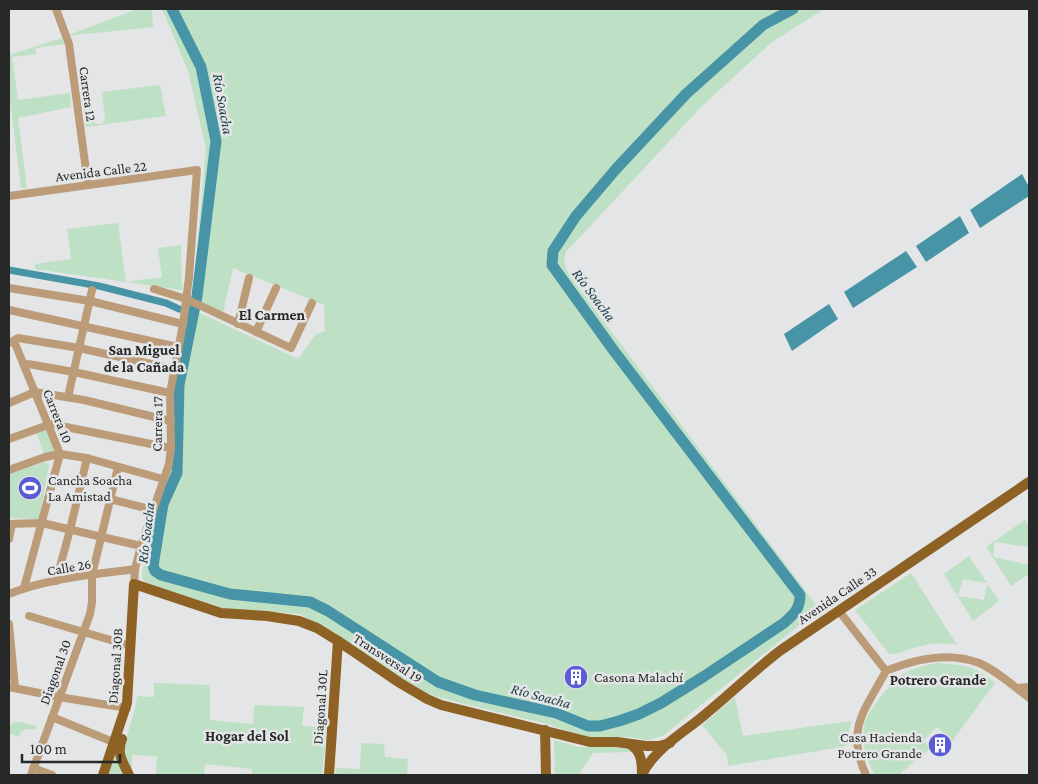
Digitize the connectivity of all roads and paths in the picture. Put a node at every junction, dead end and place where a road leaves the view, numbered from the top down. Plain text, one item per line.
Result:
1 (56, 9) edge
2 (197, 170) joint
3 (88, 186) junction
4 (9, 196) edge
5 (249, 278) dead end
6 (9, 288) edge
7 (276, 288) dead end
8 (154, 289) dead end
9 (92, 290) dead end
10 (188, 300) junction
11 (90, 301) junction
12 (312, 303) dead end
13 (9, 310) edge
14 (183, 324) junction
15 (238, 324) junction
16 (84, 326) junction
17 (256, 332) junction
18 (14, 340) edge
19 (178, 347) junction
20 (79, 348) junction
21 (26, 365) junction
22 (174, 369) junction
23 (74, 372) junction
24 (34, 392) junction
25 (170, 394) junction
26 (68, 397) junction
27 (9, 403) edge
28 (171, 421) junction
29 (48, 425) junction
30 (9, 439) edge
31 (171, 448) junction
32 (60, 454) junction
33 (87, 458) junction
34 (118, 467) junction
35 (9, 470) edge
36 (163, 478) junction
37 (1029, 482) edge
38 (110, 499) junction
39 (153, 510) junction
40 (42, 523) junction
41 (10, 524) edge
42 (70, 530) junction
43 (101, 536) junction
44 (9, 539) edge
45 (141, 546) junction
46 (136, 569) junction
47 (92, 575) junction
48 (56, 581) junction
49 (137, 585) junction
50 (24, 588) junction
51 (9, 594) edge
52 (839, 611) junction
53 (29, 616) dead end
54 (9, 624) edge
55 (83, 632) junction
56 (338, 641) junction
57 (131, 646) junction
58 (10, 656) edge
59 (886, 671) junction
60 (12, 687) edge
61 (1029, 687) edge
62 (1017, 688) junction
63 (59, 697) junction
64 (1029, 698) edge
65 (127, 708) junction
66 (52, 717) junction
67 (545, 730) junction
68 (117, 743) junction
69 (670, 743) junction
70 (630, 744) junction
71 (32, 772) edge
72 (52, 775) edge
73 (103, 775) edge
74 (129, 775) edge
75 (329, 775) edge
76 (546, 775) edge
77 (642, 775) edge
78 (866, 775) edge

1 - 3 street, Carrera 12
2 - 3 street, Avenida Calle 22
2 - 10 street, Carrera 17
3 - 4 street, Avenida Calle 22
5 - 15 street
6 - 11 street
7 - 17 street
8 - 10 street
9 - 11 street
10 - 14 street, Carrera 17
10 - 15 street
11 - 14 street
11 - 16 street
12 - 17 street
13 - 16 street
14 - 19 street, Carrera 17
15 - 17 street
16 - 19 street
16 - 20 street
18 - 20 street
18 - 21 street, Carrera 10
19 - 22 street, Carrera 17
20 - 22 street
20 - 23 street
21 - 23 street
21 - 24 street, Carrera 10
22 - 25 street, Carrera 17
23 - 25 street
23 - 26 street
24 - 26 street
24 - 27 street
24 - 29 street, Carrera 10
25 - 28 street, Carrera 17
26 - 28 street
28 - 31 street, Carrera 17
29 - 30 street
29 - 31 street
29 - 32 street, Carrera 10
31 - 36 street, Carrera 17
32 - 33 street
32 - 35 street
32 - 40 street, Carrera 10
33 - 34 street
33 - 42 street
34 - 36 street
34 - 38 street
36 - 39 street, Carrera 17
37 - 52 main road, Avenida Calle 33
38 - 39 street
38 - 43 street
39 - 45 street, Carrera 17
40 - 41 street
40 - 42 street
40 - 50 street, Carrera 10
41 - 44 street
42 - 43 street
42 - 48 street
43 - 45 street
43 - 47 street
45 - 46 street, Carrera 17
46 - 47 street, Calle 26
46 - 49 street, Carrera 17
47 - 48 street, Calle 26
47 - 55 street, Diagonal 30
48 - 50 street, Calle 26
49 - 56 main road, Transversal 19
49 - 57 main road, Diagonal 30B
49 - 68 main road, Diagonal 30B
50 - 51 street, Calle 26
52 - 59 street
52 - 69 main road, Avenida Calle 33
53 - 55 street
54 - 58 street
55 - 57 street
55 - 63 street, Diagonal 30
56 - 67 main road, Transversal 19
56 - 75 main road, Diagonal 30L
57 - 65 main road, Diagonal 30B
58 - 60 street
59 - 62 street
59 - 78 street
60 - 63 street
61 - 62 street
62 - 64 street
63 - 65 street
63 - 66 street, Diagonal 30
65 - 68 main road, Diagonal 30B
66 - 68 street
66 - 71 street, Diagonal 30
67 - 70 main road, Transversal 19
67 - 76 main road
68 - 73 main road, Diagonal 30B
68 - 74 main road
69 - 70 main road, Transversal 19
69 - 77 main road, Avenida Calle 33
70 - 77 main road
71 - 72 street

